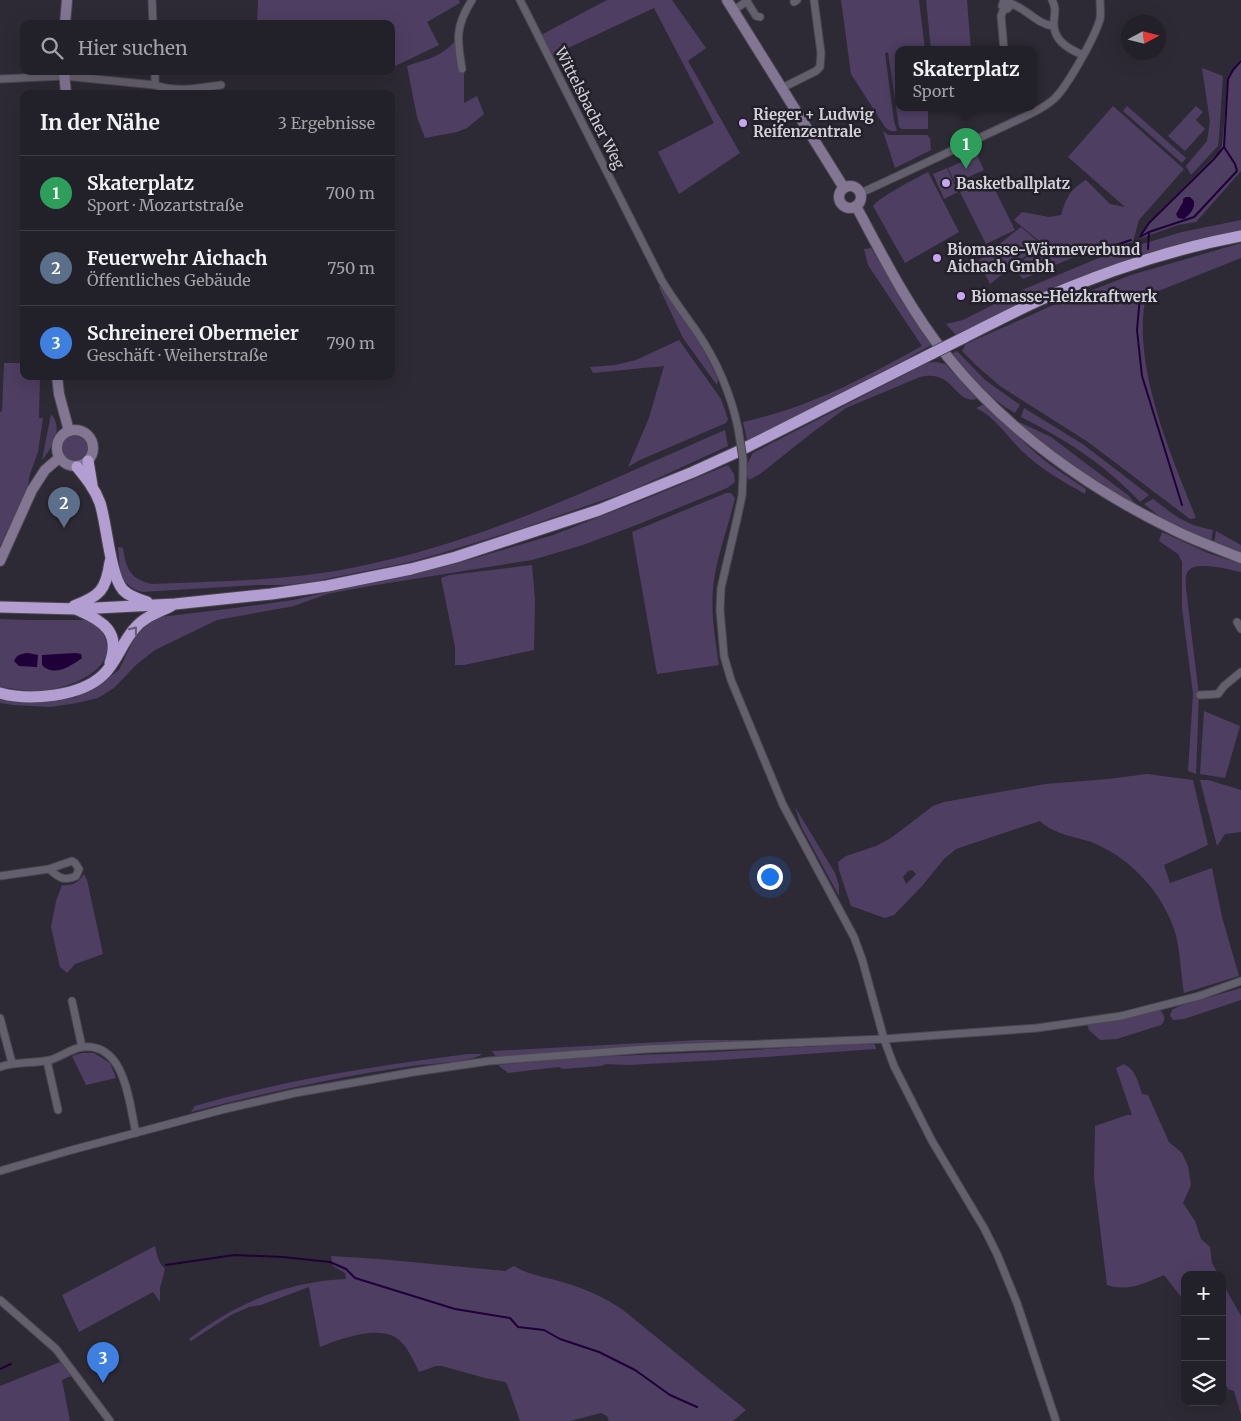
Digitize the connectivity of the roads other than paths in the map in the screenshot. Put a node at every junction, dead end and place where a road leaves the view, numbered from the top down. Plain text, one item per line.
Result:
1 (67, 0) edge
2 (152, 0) edge
3 (472, 0) edge
4 (520, 0) edge
5 (727, 0) edge
6 (814, 0) edge
7 (1052, 0) edge
8 (1100, 0) edge
9 (746, 1) edge
10 (1007, 3) edge
11 (734, 10) junction
12 (760, 17) dead end
13 (65, 20) edge
14 (153, 20) edge
15 (1054, 26) junction
16 (1004, 46) edge
17 (1083, 55) junction
18 (462, 69) dead end
19 (51, 75) edge
20 (64, 75) edge
21 (72, 75) edge
22 (154, 75) edge
23 (0, 79) edge
24 (155, 85) junction
25 (221, 85) dead end
26 (782, 88) junction
27 (66, 90) edge
28 (163, 90) edge
29 (180, 90) edge
30 (1037, 111) edge
31 (1037, 111) edge
32 (844, 188) junction
33 (860, 192) junction
34 (856, 206) junction
35 (1241, 236) edge
36 (57, 380) edge
37 (69, 431) junction
38 (59, 458) junction
39 (88, 461) junction
40 (77, 467) junction
41 (93, 487) junction
42 (111, 556) junction
43 (1241, 558) edge
44 (0, 561) edge
45 (175, 604) junction
46 (156, 605) junction
47 (1, 607) edge
48 (71, 609) junction
49 (1237, 622) dead end
50 (1241, 629) edge
51 (107, 670) junction
52 (1241, 672) edge
53 (0, 693) edge
54 (1200, 695) dead end
55 (49, 869) dead end
56 (0, 875) edge
57 (1241, 981) edge
58 (72, 1001) dead end
59 (0, 1018) edge
60 (884, 1040) junction
61 (82, 1047) junction
62 (47, 1061) junction
63 (12, 1063) junction
64 (0, 1067) edge
65 (58, 1110) dead end
66 (136, 1133) junction
67 (0, 1171) edge
68 (0, 1300) edge
69 (110, 1421) edge
70 (1056, 1421) edge

1 - 13 main road
2 - 14 street
3 - 18 street
4 - 60 street, Wittelsbacher Weg, bridge
5 - 11 main road
6 - 26 street
7 - 15 street
8 - 17 street
9 - 11 street
9 - 12 street
10 - 15 street
10 - 16 street
11 - 26 main road
15 - 17 street
17 - 31 street
19 - 23 street
20 - 27 main road
21 - 24 street
22 - 24 street
24 - 28 street
25 - 29 street
26 - 32 main road
30 - 33 street
32 - 33 main road
32 - 34 main road
33 - 34 main road
34 - 43 main road
35 - 45 highway, bridge
36 - 37 main road
37 - 38 main road
37 - 39 main road
38 - 40 main road
38 - 44 main road
39 - 40 main road
39 - 41 highway
40 - 41 highway
41 - 42 highway
42 - 46 highway
42 - 48 highway
45 - 46 highway
51 -> 45 highway
46 - 48 highway
47 - 48 highway
48 - 51 highway
49 - 50 street
51 - 53 highway
52 - 54 street
55 - 56 street
57 - 60 street
58 - 61 street
59 - 63 street
60 - 66 street
60 - 70 street, Wittelsbacher Weg
61 - 62 street
61 - 66 street
62 - 63 street
62 - 65 street
63 - 64 street
66 - 67 street
68 - 69 street

